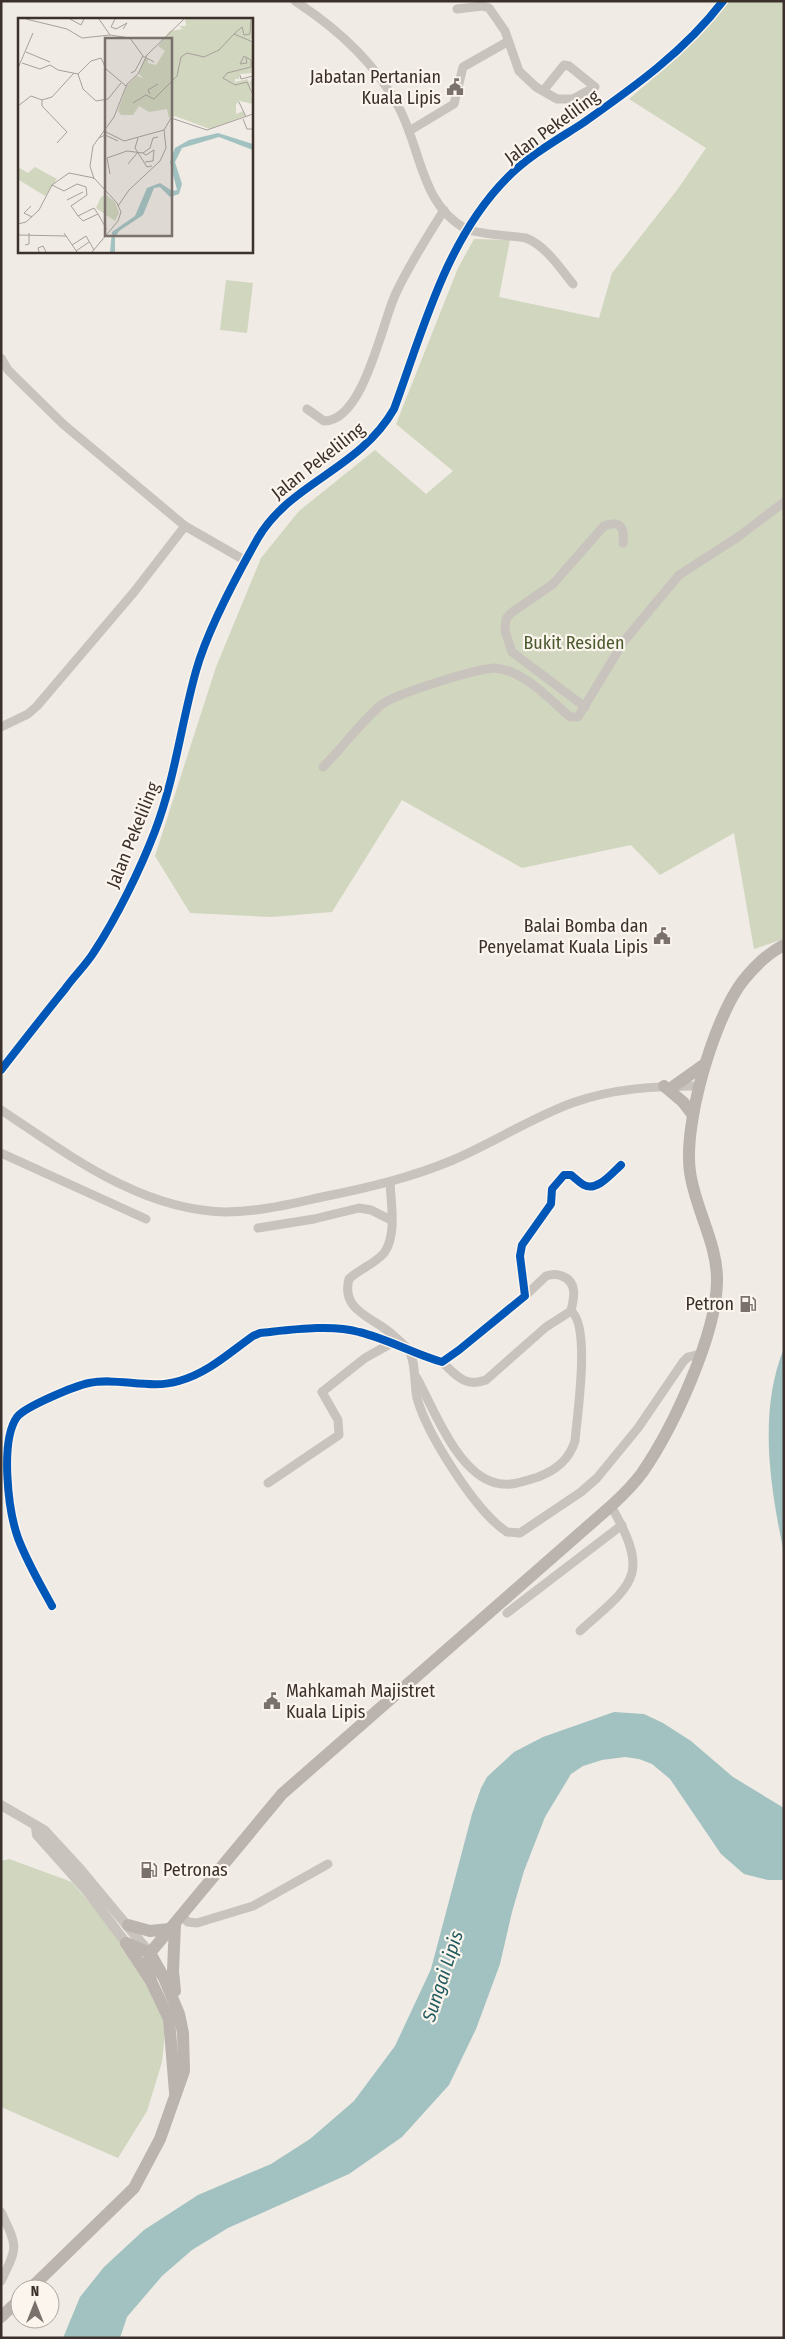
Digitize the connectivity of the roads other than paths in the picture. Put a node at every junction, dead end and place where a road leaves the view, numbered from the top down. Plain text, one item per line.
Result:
1 (294, 1) edge
2 (723, 1) edge
3 (457, 9) dead end
4 (507, 42) junction
5 (543, 91) junction
6 (409, 131) junction
7 (444, 210) junction
8 (468, 230) junction
9 (573, 284) dead end
10 (1, 358) edge
11 (307, 409) dead end
12 (784, 502) edge
13 (185, 526) junction
14 (623, 543) dead end
15 (246, 561) junction
16 (585, 708) junction
17 (1, 727) edge
18 (323, 766) dead end
19 (784, 945) edge
20 (706, 1064) junction
21 (1, 1070) edge
22 (669, 1086) junction
23 (699, 1086) junction
24 (1, 1110) edge
25 (692, 1114) junction
26 (1, 1153) edge
27 (622, 1165) dead end
28 (390, 1184) junction
29 (146, 1219) dead end
30 (391, 1220) junction
31 (258, 1228) dead end
32 (525, 1296) junction
33 (571, 1311) junction
34 (390, 1344) junction
35 (409, 1351) junction
36 (700, 1354) junction
37 (442, 1362) junction
38 (414, 1374) junction
39 (268, 1483) dead end
40 (611, 1506) junction
41 (622, 1525) junction
42 (52, 1606) dead end
43 (507, 1613) dead end
44 (580, 1631) dead end
45 (1, 1805) edge
46 (36, 1827) junction
47 (328, 1864) dead end
48 (176, 1923) junction
49 (128, 1925) junction
50 (126, 1944) junction
51 (150, 1953) junction
52 (151, 1981) junction
53 (180, 2014) junction
54 (176, 2095) junction
55 (1, 2212) edge
56 (41, 2279) edge
57 (1, 2281) edge

1 - 6 street
2 - 8 street, Jalan Pekeliling
3 - 4 street
4 - 5 street
4 - 6 street
5 - 5 street
6 - 7 street
7 - 8 street
7 - 11 street
8 - 9 street
8 - 15 street, Jalan Pekeliling
10 - 13 street
12 - 16 street
13 - 15 street
13 - 17 street
14 - 16 street
15 - 21 street, Jalan Pekeliling
16 - 18 street
19 - 20 main road
20 - 22 main road
20 - 23 main road
22 - 23 street
22 - 25 main road
22 - 28 street
23 - 25 main road
24 - 28 street
25 - 36 main road
26 - 29 street
27 - 32 street
28 - 30 street
30 - 31 street
30 - 35 street
32 - 33 street
32 - 37 street
33 - 37 street
33 - 38 street
34 - 35 street
34 - 39 street
34 - 42 street
35 - 37 street
35 - 38 street
36 - 38 street
36 - 40 main road
40 - 41 street
40 - 48 main road
41 - 43 street
41 - 44 street
45 - 46 street
46 - 49 street
46 - 50 street
47 - 48 street
48 - 49 main road
48 - 51 main road
48 - 53 main road
49 - 51 street
50 - 51 main road
50 - 52 main road
51 - 52 main road
51 - 53 main road
52 - 54 main road
53 - 54 main road
54 - 56 main road
55 - 57 street

